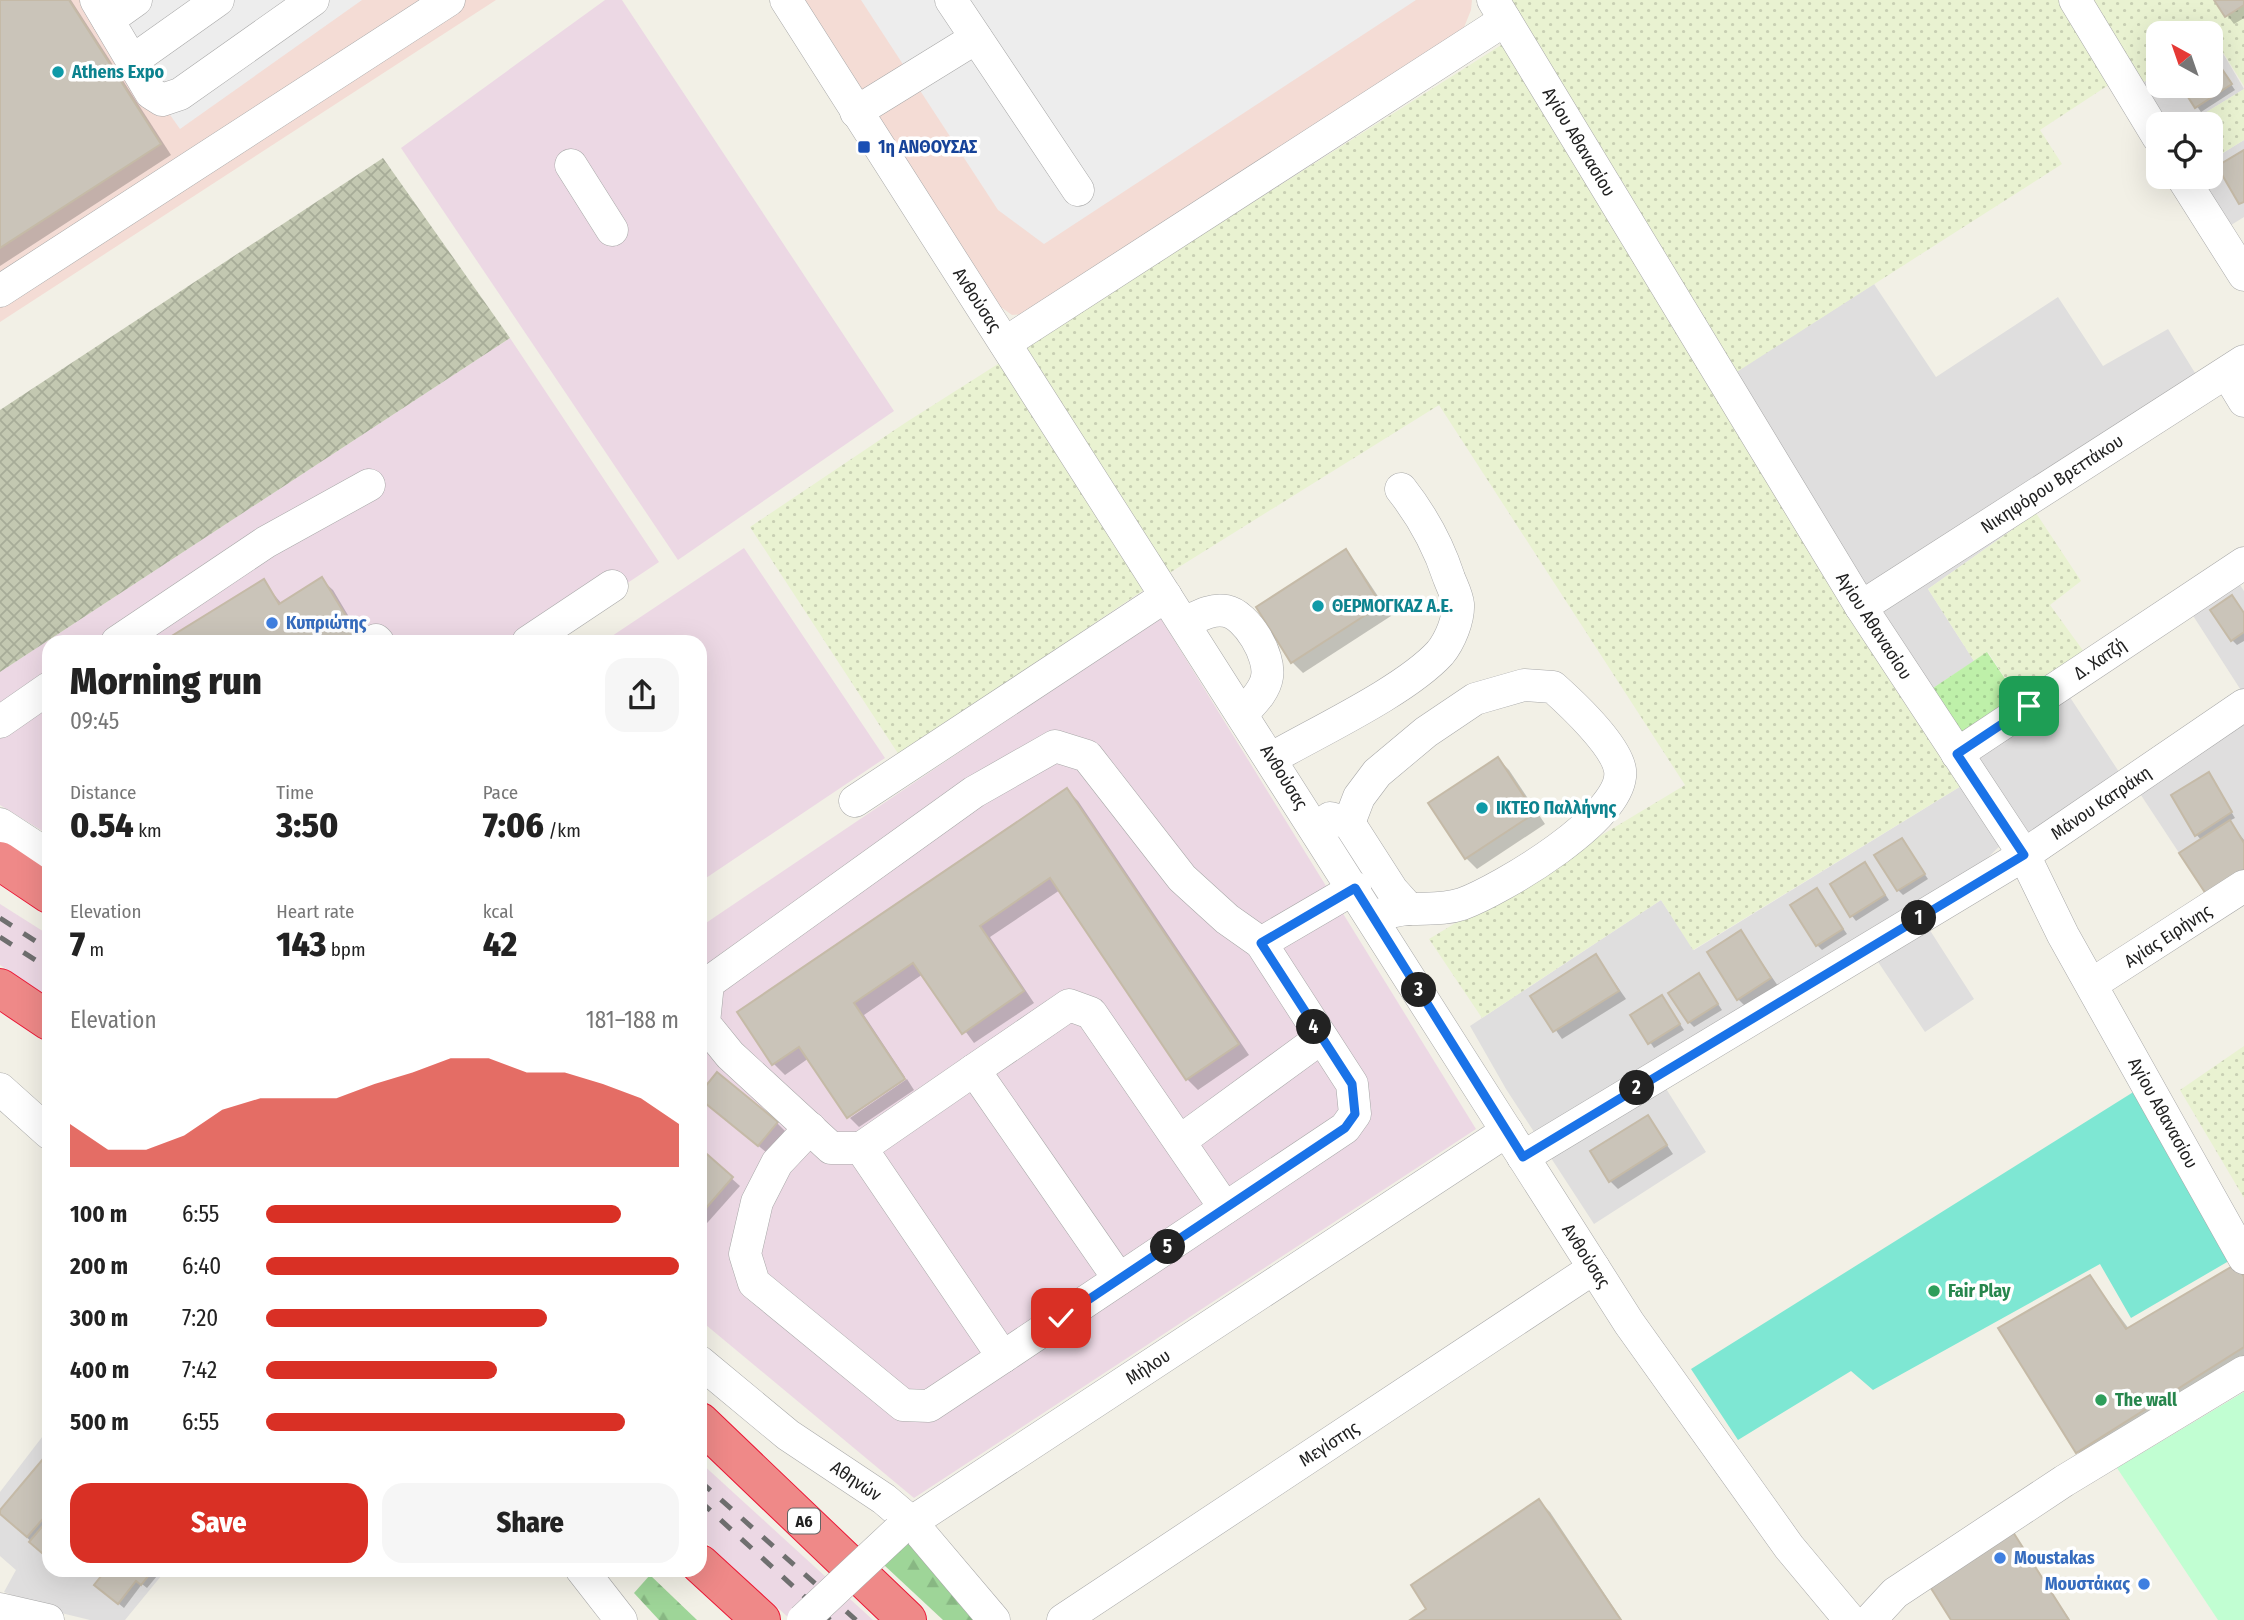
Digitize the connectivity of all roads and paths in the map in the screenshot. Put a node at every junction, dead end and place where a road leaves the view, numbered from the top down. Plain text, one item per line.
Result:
1 (136, 0) edge
2 (218, 0) edge
3 (313, 0) edge
4 (449, 0) edge
5 (786, 0) edge
6 (951, 0) edge
7 (2075, 0) edge
8 (102, 10) edge
9 (1499, 10) edge
10 (976, 38) junction
11 (132, 61) junction
12 (856, 112) junction
13 (2146, 118) edge
14 (571, 165) dead end
15 (2190, 189) edge
16 (1078, 190) dead end
17 (612, 230) dead end
18 (2244, 275) edge
19 (0, 291) edge
20 (1005, 343) junction
21 (2235, 367) edge
22 (2244, 401) edge
23 (369, 485) dead end
24 (1401, 489) dead end
25 (2244, 563) edge
26 (612, 586) dead end
27 (1166, 596) junction
28 (1861, 607) junction
29 (1184, 623) junction
30 (127, 635) edge
31 (538, 635) edge
32 (42, 693) edge
33 (2244, 705) edge
34 (1243, 713) junction
35 (0, 722) edge
36 (1957, 754) junction
37 (1272, 758) junction
38 (855, 802) dead end
39 (1306, 811) junction
40 (1349, 823) junction
41 (0, 824) edge
42 (42, 851) edge
43 (2024, 855) junction
44 (0, 862) edge
45 (2244, 886) edge
46 (1355, 888) junction
47 (42, 889) edge
48 (1409, 909) junction
49 (1373, 916) junction
50 (1261, 943) junction
51 (2092, 984) junction
52 (0, 988) edge
53 (707, 993) edge
54 (42, 1016) edge
55 (707, 1027) edge
56 (1321, 1038) junction
57 (974, 1070) junction
58 (0, 1089) edge
59 (42, 1127) edge
60 (810, 1128) junction
61 (1180, 1141) junction
62 (1515, 1144) junction
63 (861, 1148) junction
64 (1226, 1208) junction
65 (2244, 1258) edge
66 (1594, 1268) junction
67 (1119, 1279) junction
68 (1003, 1357) junction
69 (707, 1368) edge
70 (2244, 1372) edge
71 (707, 1429) edge
72 (904, 1527) junction
73 (1790, 1548) junction
74 (707, 1570) edge
75 (587, 1577) edge
76 (0, 1609) edge
77 (48, 1620) edge
78 (621, 1620) edge
79 (761, 1620) edge
80 (803, 1620) edge
81 (907, 1620) edge
82 (994, 1620) edge
83 (1063, 1620) edge
84 (1829, 1620) edge
85 (1850, 1620) edge
86 (1870, 1620) edge

1 - 8 street
2 - 11 street
3 - 11 street
4 - 19 street
5 - 12 street, Ανθούσας
6 - 10 street
7 - 13 street
8 - 11 street
9 - 20 street
9 - 28 street, Αγίου Αθανασίου
10 - 12 street
10 - 16 street
12 - 20 street, Ανθούσας
14 - 17 street
15 - 18 street
20 - 27 street, Ανθούσας
21 - 22 street
21 - 28 street, Νικηφόρου Βρεττάκου
23 - 30 street
24 - 37 street
25 - 36 street, Δ. Χατζή
26 - 31 street
27 - 29 street, Ανθούσας
27 - 38 street
28 - 36 street, Αγίου Αθανασίου
29 - 34 street, Ανθούσας
29 - 34 street
32 - 35 street
33 - 43 street, Μάνου Κατράκη
34 - 37 street, Ανθούσας
36 - 43 street, Αγίου Αθανασίου
37 - 39 street, Ανθούσας
39 - 40 street
39 - 46 street, Ανθούσας
40 - 48 street
40 - 48 street
41 - 42 street
43 - 51 street, Αγίου Αθανασίου
43 - 62 street, Μάνου Κατράκη
44 - 47 highway
45 - 51 street, Αγίας Ειρήνης
46 - 49 street, Ανθούσας
46 - 50 street
48 - 49 street
49 - 62 street, Ανθούσας
50 - 53 street
50 - 56 street
51 - 65 street, Αγίου Αθανασίου
52 - 54 highway
55 - 60 street
56 - 61 street
56 - 64 street
57 - 61 street
57 - 63 street
57 - 67 street
58 - 59 street
60 - 63 street
60 - 68 street
61 - 64 street
62 - 66 street, Ανθούσας
62 - 72 street, Μήλου
63 - 68 street
64 - 67 street
66 - 73 street, Ανθούσας
66 - 83 street, Μεγίστης
67 - 68 street
69 - 72 street, Αθηνών
70 - 86 street
71 - 81 highway, Α6
72 - 80 street, Μήλου, bridge
72 - 82 street, Αθηνών
73 - 84 street, Ανθούσας
73 - 85 street, Ανθούσας
74 - 79 highway
75 - 78 street
76 - 77 street

